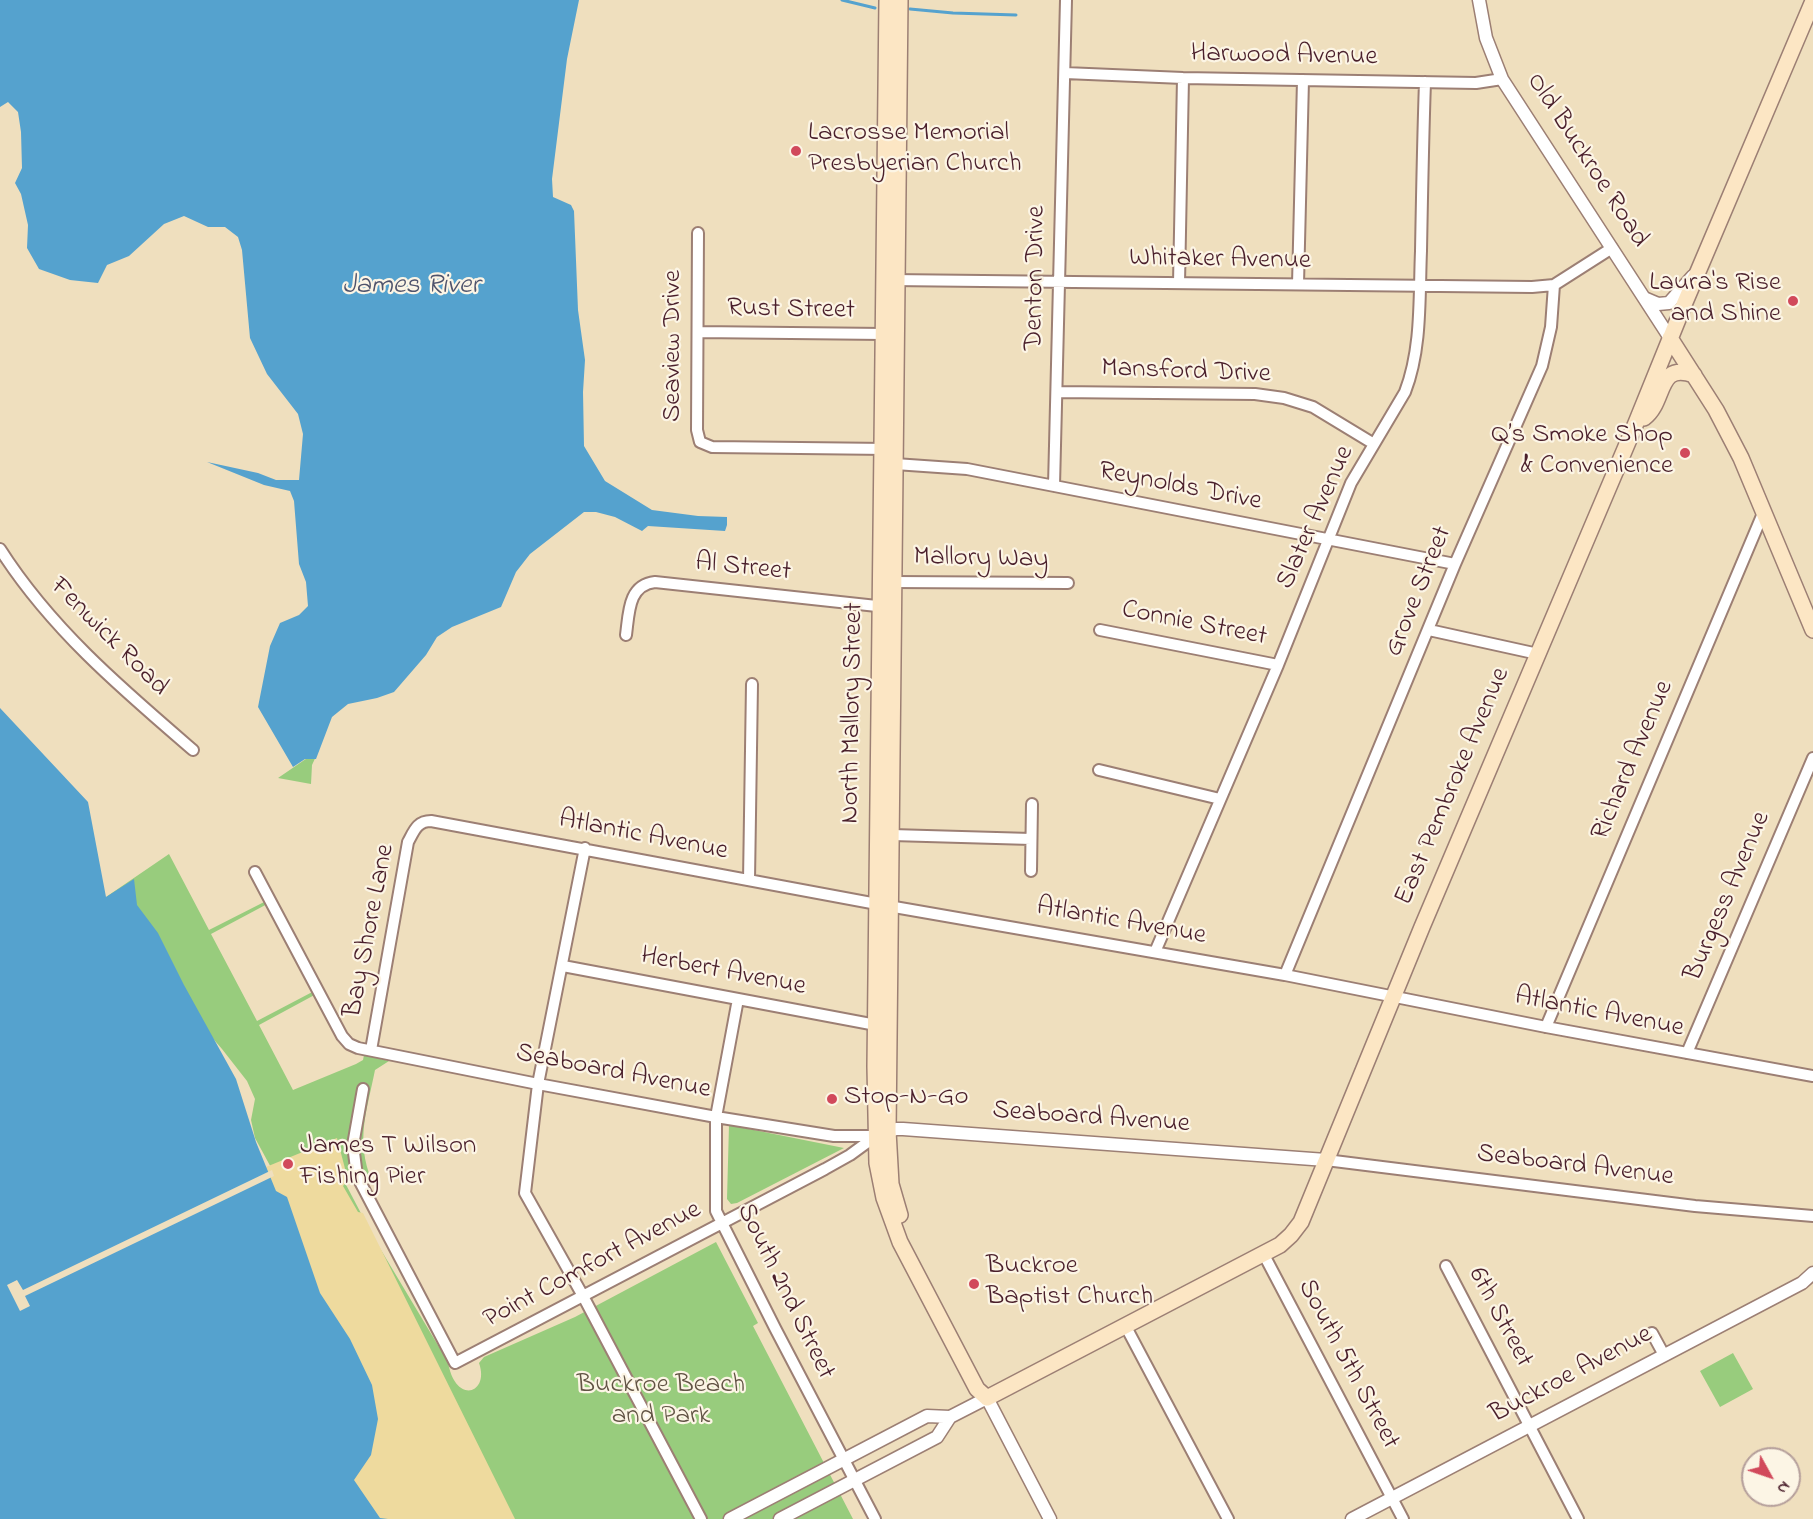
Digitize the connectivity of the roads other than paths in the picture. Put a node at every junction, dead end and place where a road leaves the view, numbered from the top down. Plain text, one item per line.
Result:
1 (887, 0) edge
2 (900, 0) edge
3 (1066, 0) edge
4 (1479, 0) edge
5 (1813, 1) edge
6 (1065, 73) junction
7 (1183, 78) junction
8 (1502, 79) junction
9 (1303, 80) junction
10 (1425, 82) junction
11 (698, 233) dead end
12 (1612, 248) junction
13 (1699, 269) junction
14 (891, 280) junction
15 (1059, 281) junction
16 (1179, 283) junction
17 (1298, 284) junction
18 (1554, 285) junction
19 (1420, 286) junction
20 (1644, 298) junction
21 (698, 332) junction
22 (884, 334) junction
23 (1670, 338) junction
24 (1695, 375) junction
25 (1057, 392) junction
26 (1636, 423) junction
27 (1374, 444) junction
28 (891, 454) junction
29 (1054, 486) junction
30 (1764, 512) junction
31 (1329, 540) junction
32 (0, 549) edge
33 (1455, 564) junction
34 (893, 582) junction
35 (1068, 584) dead end
36 (887, 607) junction
37 (1100, 630) dead end
38 (1429, 630) junction
39 (1813, 630) edge
40 (626, 635) dead end
41 (1538, 654) junction
42 (1278, 665) junction
43 (752, 684) dead end
44 (194, 750) dead end
45 (1813, 758) edge
46 (1099, 770) dead end
47 (1220, 799) junction
48 (1032, 804) dead end
49 (421, 822) joint
50 (892, 835) junction
51 (1031, 839) junction
52 (585, 848) junction
53 (1031, 871) dead end
54 (255, 872) dead end
55 (749, 880) junction
56 (884, 905) junction
57 (1155, 952) junction
58 (563, 966) junction
59 (1285, 975) junction
60 (1394, 998) junction
61 (738, 999) junction
62 (876, 1025) junction
63 (1546, 1027) junction
64 (371, 1050) junction
65 (1687, 1053) junction
66 (1813, 1076) edge
67 (538, 1084) junction
68 (363, 1089) dead end
69 (716, 1117) junction
70 (882, 1134) junction
71 (1326, 1160) junction
72 (1813, 1216) edge
73 (721, 1223) junction
74 (1263, 1253) junction
75 (1446, 1266) dead end
76 (1813, 1273) edge
77 (583, 1296) junction
78 (1125, 1325) junction
79 (1652, 1333) dead end
80 (1664, 1355) junction
81 (987, 1398) junction
82 (950, 1418) junction
83 (1530, 1426) junction
84 (844, 1459) junction
85 (855, 1480) junction
86 (1392, 1498) junction
87 (701, 1519) edge
88 (730, 1519) edge
89 (780, 1519) edge
90 (875, 1519) edge
91 (1050, 1519) edge
92 (1228, 1519) edge
93 (1352, 1519) edge
94 (1403, 1519) edge
95 (1578, 1519) edge

1 - 14 main road, North Mallory Street
2 - 14 main road, North Mallory Street
3 - 6 street, Denton Drive
4 - 8 street, Old Buckroe Road
5 - 13 main road, East Pembroke Avenue
6 - 7 street, Harwood Avenue
6 - 15 street, Denton Drive
7 - 9 street, Harwood Avenue
7 - 16 street
8 - 10 street, Harwood Avenue
8 - 12 street, Old Buckroe Road
9 - 10 street, Harwood Avenue
9 - 17 street
10 - 19 street, Slater Avenue
11 - 21 street, Seaview Drive
12 - 18 street
12 - 20 street, Old Buckroe Road
13 - 20 street
13 - 23 main road, East Pembroke Avenue
14 - 15 street, Whitaker Avenue
14 - 22 main road, North Mallory Street
14 - 28 main road, North Mallory Street
15 - 16 street, Whitaker Avenue
15 - 25 street, Denton Drive
16 - 17 street, Whitaker Avenue
17 - 19 street, Whitaker Avenue
18 - 19 street, Whitaker Avenue
18 - 33 street, Grove Street
19 - 27 street, Slater Avenue
20 - 23 street, Old Buckroe Road
21 - 22 street, Rust Street
21 - 28 street, Seaview Drive
22 - 28 main road, North Mallory Street
23 - 24 main road, Old Buckroe Road
23 - 26 main road, East Pembroke Avenue
24 - 26 main road
24 - 30 main road, Old Buckroe Road
25 - 27 street, Mansford Drive
25 - 29 street, Denton Drive
26 - 41 main road, East Pembroke Avenue
27 - 31 street, Slater Avenue
28 - 29 street, Reynolds Drive
28 - 34 main road, North Mallory Street
28 - 36 main road, North Mallory Street
29 - 31 street, Reynolds Drive
30 - 39 main road, Old Buckroe Road
30 - 63 street, Richard Avenue
31 - 33 street, Reynolds Drive
31 - 42 street, Slater Avenue
32 - 44 street, Fenwick Road
33 - 38 street, Grove Street
34 - 35 street, Mallory Way
34 - 36 main road, North Mallory Street
36 - 40 street, Al Street
36 - 50 main road, North Mallory Street
36 - 56 main road, North Mallory Street
37 - 42 street, Connie Street
38 - 41 street
38 - 59 street, Grove Street
41 - 60 main road, East Pembroke Avenue
42 - 47 street, Slater Avenue
43 - 55 street
45 - 65 street, Burgess Avenue
46 - 47 street
47 - 57 street, Slater Avenue
48 - 51 street
49 - 52 street, Atlantic Avenue
49 - 64 street, Bay Shore Lane
50 - 51 street
50 - 56 main road, North Mallory Street
51 - 53 street
52 - 55 street, Atlantic Avenue
52 - 58 street
54 - 64 street, Seaboard Avenue
55 - 56 street, Atlantic Avenue
56 - 57 street, Atlantic Avenue
56 - 62 main road, North Mallory Street
56 - 70 main road, North Mallory Street
57 - 59 street, Atlantic Avenue
58 - 61 street, Herbert Avenue
58 - 67 street
59 - 60 street, Atlantic Avenue
60 - 63 street, Atlantic Avenue
60 - 71 main road, East Pembroke Avenue
61 - 62 street, Herbert Avenue
61 - 69 street, South 2nd Street
62 - 70 main road, North Mallory Street
63 - 65 street, Atlantic Avenue
64 - 67 street, Seaboard Avenue
65 - 66 street, Atlantic Avenue
67 - 69 street, Seaboard Avenue
67 - 77 street
68 - 77 street, Point Comfort Avenue
69 - 70 street, Seaboard Avenue
69 - 73 street, South 2nd Street
70 - 71 street, Seaboard Avenue
70 - 73 street, Point Comfort Avenue
70 - 81 main road, North Mallory Street
71 - 72 street, Seaboard Avenue
71 - 74 main road, East Pembroke Avenue
73 - 77 street, Point Comfort Avenue
73 - 84 street, South 2nd Street
74 - 78 main road, East Pembroke Avenue
74 - 86 street, South 5th Street
75 - 83 street, 6th Street
76 - 80 street, Buckroe Avenue
77 - 87 street
78 - 81 main road, East Pembroke Avenue
78 - 92 street
79 - 80 street
80 - 83 street, Buckroe Avenue
81 - 82 street, East Pembroke Avenue
81 - 91 street, North Mallory Street
82 - 84 street, East Pembroke Avenue
82 - 85 street, East Pembroke Avenue
83 - 86 street, Buckroe Avenue
83 - 95 street, 6th Street
84 - 85 street, South 2nd Street
84 - 88 street, East Pembroke Avenue
85 - 89 street, East Pembroke Avenue
85 - 90 street, South 2nd Street
86 - 93 street, Buckroe Avenue
86 - 94 street, South 5th Street

